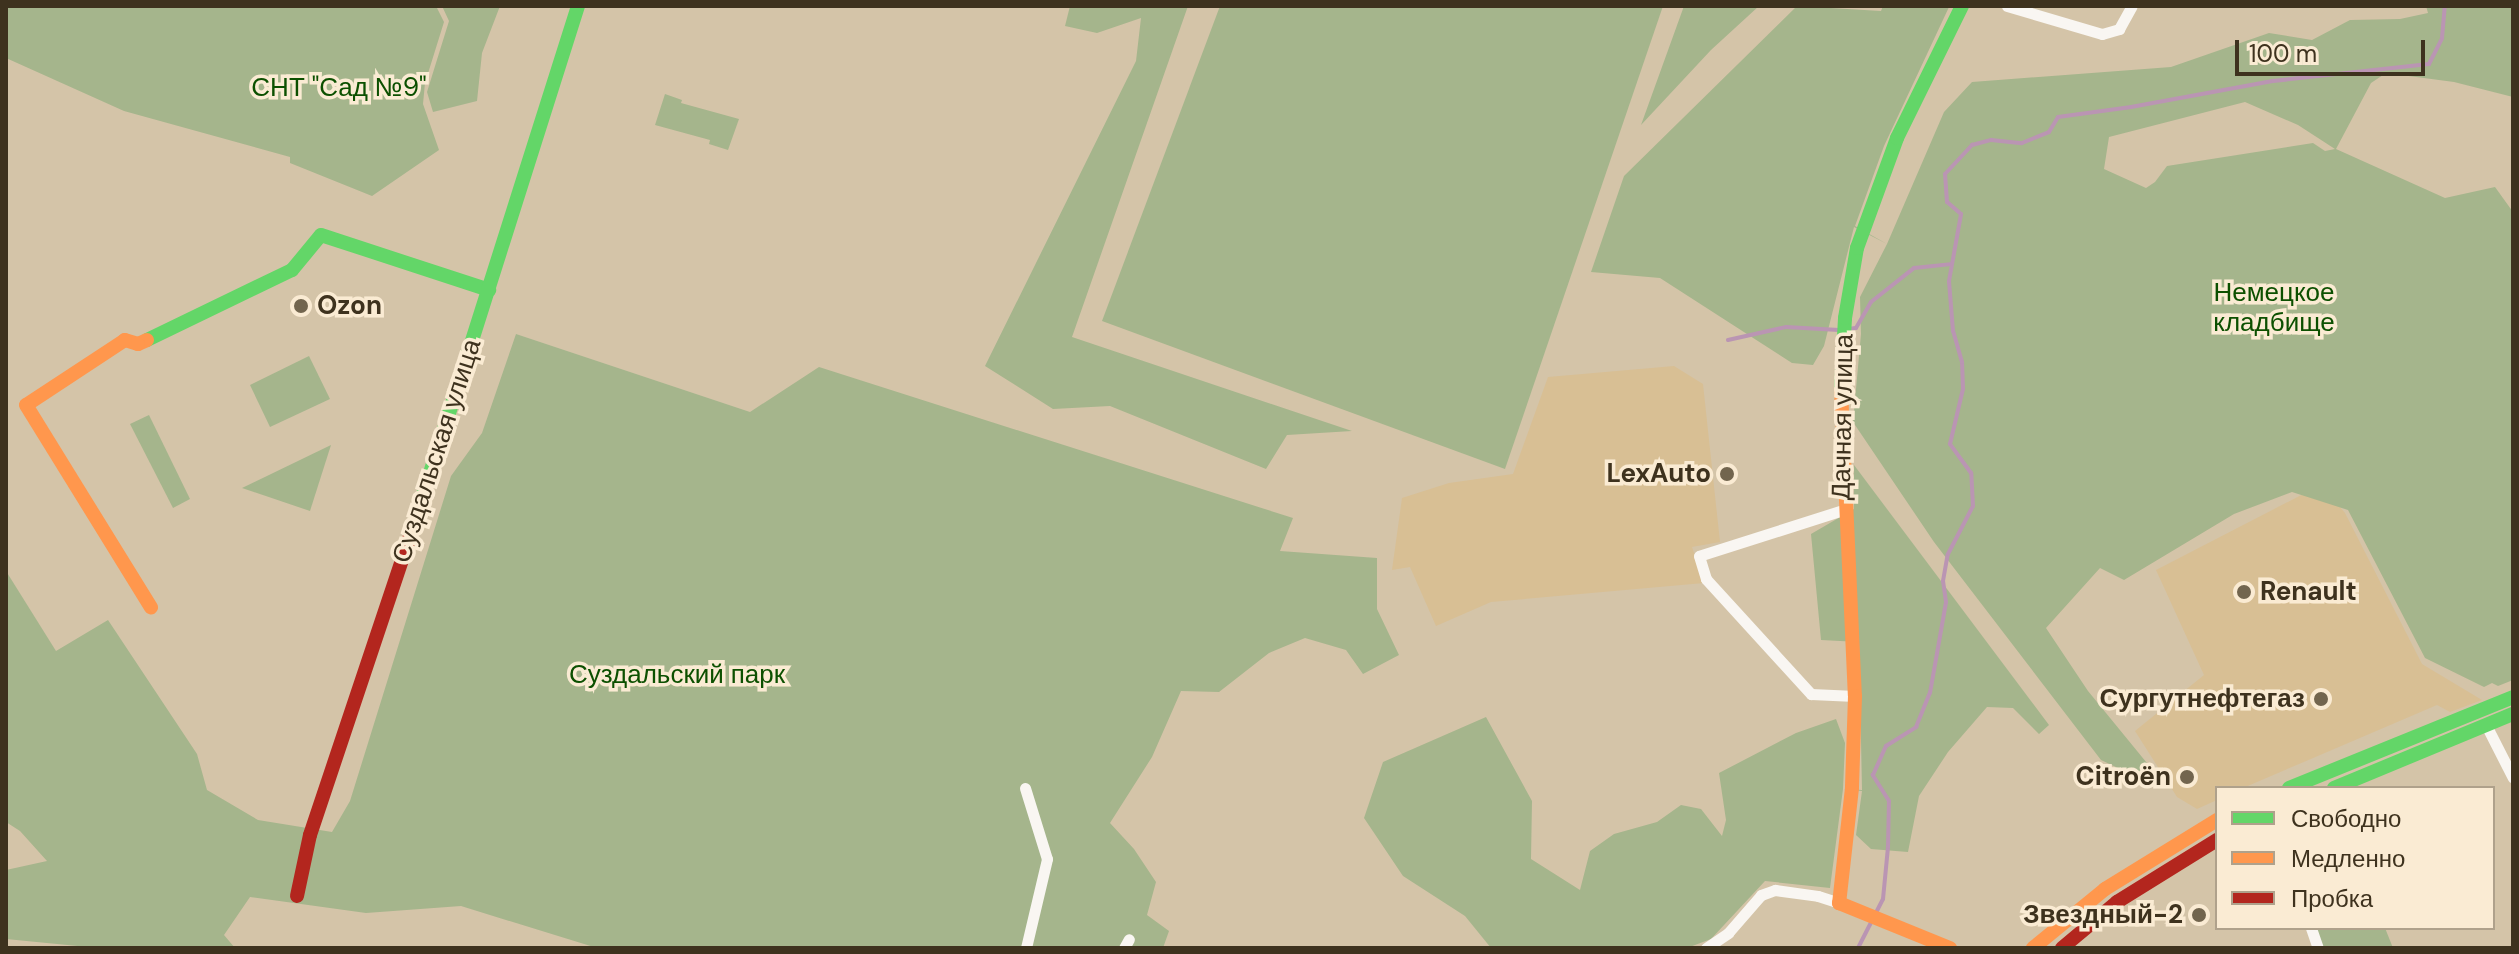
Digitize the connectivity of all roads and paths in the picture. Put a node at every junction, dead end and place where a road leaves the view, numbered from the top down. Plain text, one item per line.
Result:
1 (578, 6) edge
2 (1962, 6) edge
3 (2007, 6) edge
4 (2132, 6) edge
5 (489, 290) junction
6 (1846, 509) junction
7 (151, 607) dead end
8 (1855, 696) junction
9 (2513, 697) edge
10 (2513, 714) edge
11 (2486, 725) junction
12 (2513, 778) edge
13 (2294, 786) edge
14 (2339, 786) edge
15 (1025, 788) dead end
16 (2215, 821) edge
17 (2215, 841) edge
18 (297, 896) dead end
19 (1839, 903) junction
20 (1026, 948) edge
21 (1706, 948) edge
22 (1950, 948) edge
23 (2033, 948) edge
24 (2062, 948) edge

1 - 5 street, Суздальская улица
2 - 6 street, Дачная улица
3 - 4 street
5 - 7 street
5 - 18 street, Суздальская улица
6 - 8 street
6 - 8 street, Дачная улица
8 - 19 street
9 - 13 street
10 - 11 street
11 - 12 street
11 - 14 street
15 - 20 street
16 - 23 street
17 - 24 street
19 - 21 street
19 - 22 street

